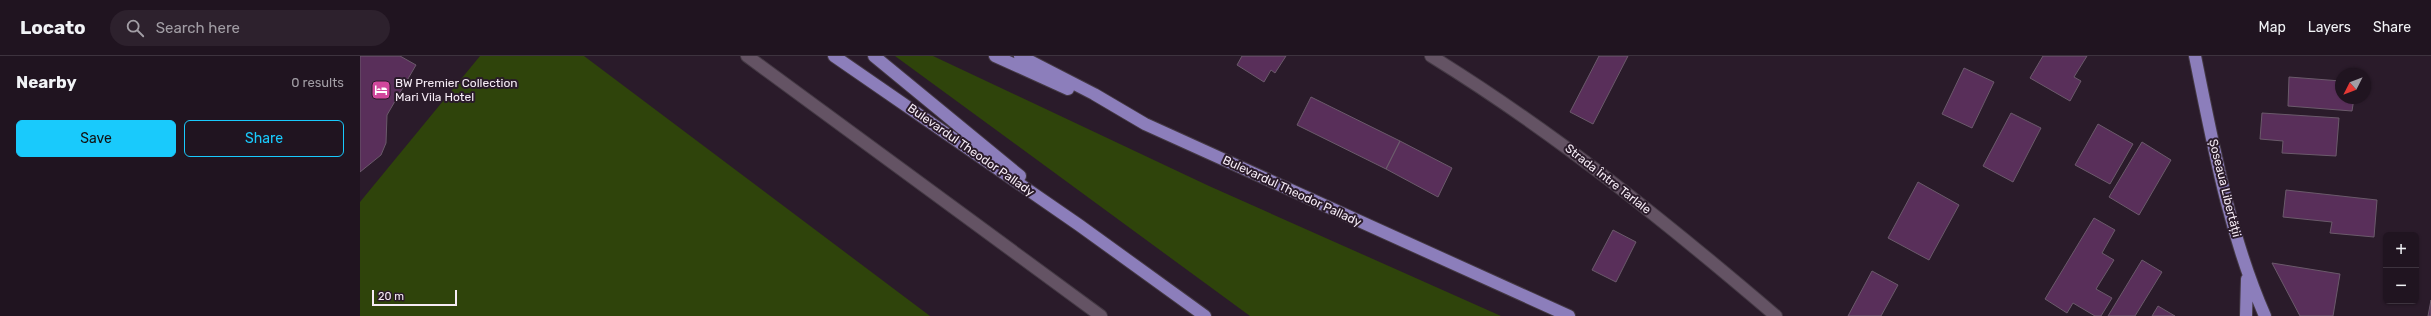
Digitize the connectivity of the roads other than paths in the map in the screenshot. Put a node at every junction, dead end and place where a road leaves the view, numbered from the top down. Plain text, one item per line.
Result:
1 (747, 56) edge
2 (834, 56) edge
3 (874, 56) edge
4 (995, 56) edge
5 (1020, 56) edge
6 (1431, 56) edge
7 (2196, 56) edge
8 (1145, 124) junction
9 (1079, 225) junction
10 (2248, 274) junction
11 (1101, 316) edge
12 (1205, 316) edge
13 (1570, 316) edge
14 (1776, 316) edge
15 (2246, 316) edge
16 (2265, 316) edge

1 - 11 street
2 - 9 main road, Bulevardul Theodor Pallady
3 - 9 main road
4 - 8 main road
5 - 8 main road, Bulevardul Theodor Pallady
6 - 14 street, Strada Între Tarlale
7 - 10 main road, Șoseaua Libertății
8 - 13 main road, Bulevardul Theodor Pallady
9 - 12 main road, Bulevardul Theodor Pallady
10 - 15 main road
10 - 16 main road, Șoseaua Libertății

